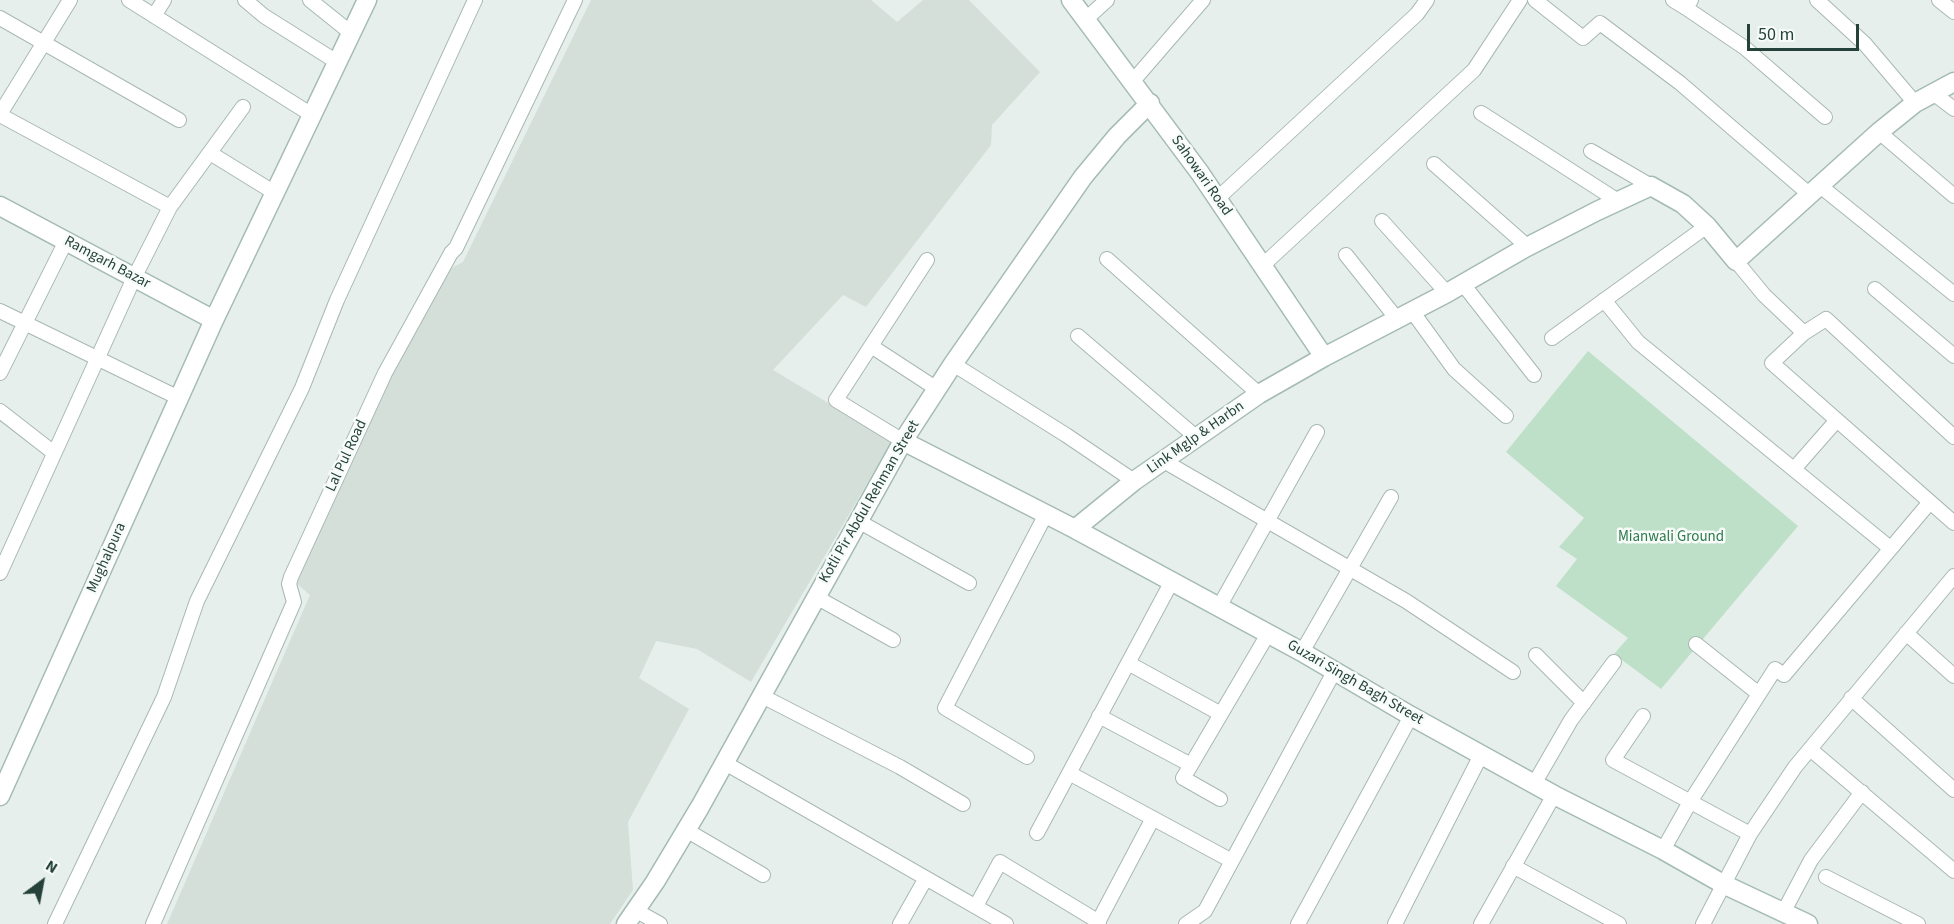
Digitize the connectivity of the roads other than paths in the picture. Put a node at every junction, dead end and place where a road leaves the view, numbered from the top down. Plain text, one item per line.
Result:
1 (129, 0) edge
2 (164, 0) edge
3 (245, 0) edge
4 (310, 0) edge
5 (367, 0) edge
6 (475, 0) edge
7 (575, 0) edge
8 (1071, 0) edge
9 (1107, 0) edge
10 (1203, 0) edge
11 (1427, 0) edge
12 (1520, 0) edge
13 (1534, 0) edge
14 (1673, 0) edge
15 (1817, 0) edge
16 (1939, 0) edge
17 (65, 2) edge
18 (1688, 4) edge
19 (1954, 12) edge
20 (154, 16) junction
21 (0, 18) edge
22 (1086, 19) junction
23 (351, 33) junction
24 (44, 43) junction
25 (337, 62) junction
26 (1133, 81) junction
27 (1954, 82) edge
28 (1933, 93) junction
29 (1150, 103) junction
30 (1915, 104) junction
31 (243, 107) dead end
32 (1954, 109) edge
33 (1481, 113) dead end
34 (0, 115) edge
35 (312, 115) junction
36 (1825, 117) dead end
37 (179, 120) dead end
38 (1879, 132) junction
39 (1590, 151) dead end
40 (210, 153) junction
41 (1434, 164) dead end
42 (1651, 186) junction
43 (1814, 190) junction
44 (275, 193) junction
45 (1954, 196) edge
46 (1217, 199) junction
47 (1618, 201) junction
48 (0, 206) edge
49 (170, 207) junction
50 (1382, 221) dead end
51 (1707, 226) junction
52 (66, 241) junction
53 (1528, 247) junction
54 (1346, 255) dead end
55 (1107, 259) dead end
56 (927, 260) dead end
57 (1736, 261) junction
58 (1263, 266) junction
59 (134, 278) junction
60 (1455, 288) junction
61 (1875, 289) dead end
62 (1954, 294) edge
63 (1604, 300) junction
64 (0, 311) edge
65 (1405, 315) junction
66 (214, 320) junction
67 (24, 324) junction
68 (1804, 333) junction
69 (1078, 336) dead end
70 (1552, 338) dead end
71 (871, 346) junction
72 (1954, 356) edge
73 (1324, 357) junction
74 (97, 359) junction
75 (953, 364) junction
76 (0, 373) edge
77 (1534, 375) dead end
78 (937, 389) junction
79 (1259, 394) junction
80 (179, 398) junction
81 (0, 411) edge
82 (1506, 416) dead end
83 (1837, 420) junction
84 (1317, 432) dead end
85 (1196, 437) junction
86 (1954, 437) edge
87 (903, 441) junction
88 (54, 453) junction
89 (1162, 460) junction
90 (1794, 469) junction
91 (1134, 481) junction
92 (1391, 497) dead end
93 (1930, 502) junction
94 (1046, 514) junction
95 (858, 521) junction
96 (1267, 522) junction
97 (1954, 523) edge
98 (1076, 530) junction
99 (1890, 549) junction
100 (1349, 569) junction
101 (0, 573) edge
102 (1954, 576) edge
103 (1172, 581) junction
104 (969, 583) dead end
105 (816, 597) junction
106 (1219, 607) junction
107 (1906, 633) junction
108 (1268, 634) junction
109 (893, 640) dead end
110 (1696, 644) dead end
111 (1302, 651) junction
112 (1536, 655) dead end
113 (1614, 662) dead end
114 (1128, 663) junction
115 (1335, 670) junction
116 (1513, 672) dead end
117 (1954, 676) edge
118 (1759, 694) junction
119 (762, 696) junction
120 (1851, 698) junction
121 (1584, 703) junction
122 (1221, 714) junction
123 (1099, 716) junction
124 (1411, 716) junction
125 (1643, 716) dead end
126 (1810, 748) junction
127 (1481, 754) junction
128 (1027, 757) dead end
129 (725, 763) junction
130 (1191, 765) junction
131 (1069, 773) junction
132 (1534, 784) junction
133 (1954, 790) edge
134 (1862, 792) junction
135 (1554, 795) junction
136 (0, 796) edge
137 (1220, 799) dead end
138 (1690, 802) junction
139 (963, 804) dead end
140 (1153, 818) junction
141 (686, 830) junction
142 (1037, 833) dead end
143 (1750, 834) junction
144 (1663, 850) junction
145 (1232, 861) junction
146 (1513, 866) junction
147 (1954, 871) edge
148 (763, 875) dead end
149 (1826, 877) dead end
150 (926, 878) junction
151 (1723, 884) junction
152 (976, 906) junction
153 (1784, 911) junction
154 (630, 917) edge
155 (987, 919) edge
156 (1098, 923) edge
157 (55, 924) edge
158 (153, 924) edge
159 (660, 924) edge
160 (900, 924) edge
161 (1006, 924) edge
162 (1186, 924) edge
163 (1298, 924) edge
164 (1395, 924) edge
165 (1481, 924) edge
166 (1619, 924) edge
167 (1703, 924) edge
168 (1808, 924) edge
169 (1918, 924) edge

1 - 20 street
2 - 20 street
3 - 25 street
4 - 23 street
5 - 23 street, Mughalpura
6 - 157 street
7 - 158 street, Lal Pul Road
8 - 22 street, Sahowari Road
9 - 22 street
10 - 26 street
11 - 46 street
12 - 58 street
13 - 43 street
14 - 18 street
15 - 30 street
16 - 19 street
17 - 24 street
18 - 36 street
20 - 35 street
21 - 24 street
22 - 26 street, Sahowari Road
23 - 25 street, Mughalpura
24 - 34 street
24 - 37 street
25 - 35 street, Mughalpura
26 - 29 street, Sahowari Road
27 - 28 street
28 - 30 street
28 - 32 street
29 - 46 street, Sahowari Road
29 - 75 street, Kotli Pir Abdul Rehman Street
30 - 38 street
31 - 40 street
33 - 47 street
34 - 49 street
35 - 44 street, Mughalpura
38 - 43 street
38 - 45 street
39 - 42 street
40 - 44 street
40 - 49 street
41 - 53 street
42 - 47 street, Link Mglp & Harbn
42 - 51 street
43 - 57 street
43 - 62 street
44 - 66 street, Mughalpura
46 - 58 street, Sahowari Road
47 - 53 street, Link Mglp & Harbn
48 - 52 street, Ramgarh Bazar
49 - 59 street
50 - 60 street
51 - 57 street
51 - 63 street
52 - 59 street, Ramgarh Bazar
52 - 67 street
53 - 60 street, Link Mglp & Harbn
54 - 65 street
55 - 79 street
56 - 71 street
57 - 68 street
58 - 73 street, Sahowari Road
59 - 66 street, Ramgarh Bazar
59 - 74 street
60 - 65 street, Link Mglp & Harbn
60 - 77 street
61 - 72 street
63 - 70 street
63 - 90 street
64 - 67 street
65 - 73 street, Link Mglp & Harbn
65 - 82 street
66 - 80 street, Mughalpura
67 - 74 street
67 - 76 street
68 - 83 street
68 - 86 street
69 - 85 street
71 - 78 street
71 - 87 street
73 - 79 street, Link Mglp & Harbn
74 - 80 street
74 - 88 street
75 - 78 street, Kotli Pir Abdul Rehman Street
75 - 91 street
78 - 87 street, Kotli Pir Abdul Rehman Street
79 - 85 street, Link Mglp & Harbn
80 - 136 street, Mughalpura
81 - 88 street
83 - 90 street
83 - 93 street
84 - 96 street
85 - 89 street, Link Mglp & Harbn
87 - 94 street, Guzari Singh Bagh Street
87 - 95 street, Kotli Pir Abdul Rehman Street
88 - 101 street
89 - 91 street, Link Mglp & Harbn
89 - 96 street
90 - 99 street
91 - 98 street, Link Mglp & Harbn
92 - 100 street
93 - 97 street
93 - 99 street
94 - 98 street, Guzari Singh Bagh Street
94 - 128 street
95 - 104 street
95 - 105 street, Kotli Pir Abdul Rehman Street
96 - 100 street
96 - 106 street
98 - 103 street, Guzari Singh Bagh Street
99 - 118 street
100 - 111 street
100 - 116 street
102 - 107 street
103 - 106 street, Guzari Singh Bagh Street
103 - 114 street
105 - 109 street
105 - 119 street, Kotli Pir Abdul Rehman Street
106 - 108 street, Guzari Singh Bagh Street
107 - 117 street
107 - 120 street
108 - 111 street, Guzari Singh Bagh Street
108 - 122 street
110 - 118 street
111 - 115 street, Guzari Singh Bagh Street
112 - 121 street
113 - 121 street
114 - 122 street
114 - 123 street
115 - 124 street, Guzari Singh Bagh Street
115 - 145 street
118 - 138 street
119 - 129 street, Kotli Pir Abdul Rehman Street
119 - 139 street
120 - 126 street
120 - 133 street
121 - 132 street
122 - 130 street
123 - 130 street
123 - 131 street
124 - 127 street, Guzari Singh Bagh Street
124 - 163 street
125 - 138 street
126 - 134 street
126 - 143 street
127 - 132 street, Guzari Singh Bagh Street
127 - 164 street
129 - 141 street, Kotli Pir Abdul Rehman Street
129 - 150 street
130 - 137 street
131 - 140 street
131 - 142 street
132 - 135 street, Guzari Singh Bagh Street
134 - 147 street
134 - 153 street
135 - 144 street, Guzari Singh Bagh Street
135 - 146 street
138 - 143 street
138 - 144 street
140 - 145 street
140 - 156 street
141 - 148 street
141 - 154 street, Kotli Pir Abdul Rehman Street
143 - 151 street
144 - 151 street, Guzari Singh Bagh Street
145 - 162 street
146 - 165 street
146 - 166 street
149 - 169 street
150 - 152 street
150 - 160 street
151 - 153 street, Guzari Singh Bagh Street
151 - 167 street
152 - 155 street
152 - 156 street
153 - 168 street, Guzari Singh Bagh Street
154 - 159 street
155 - 161 street

